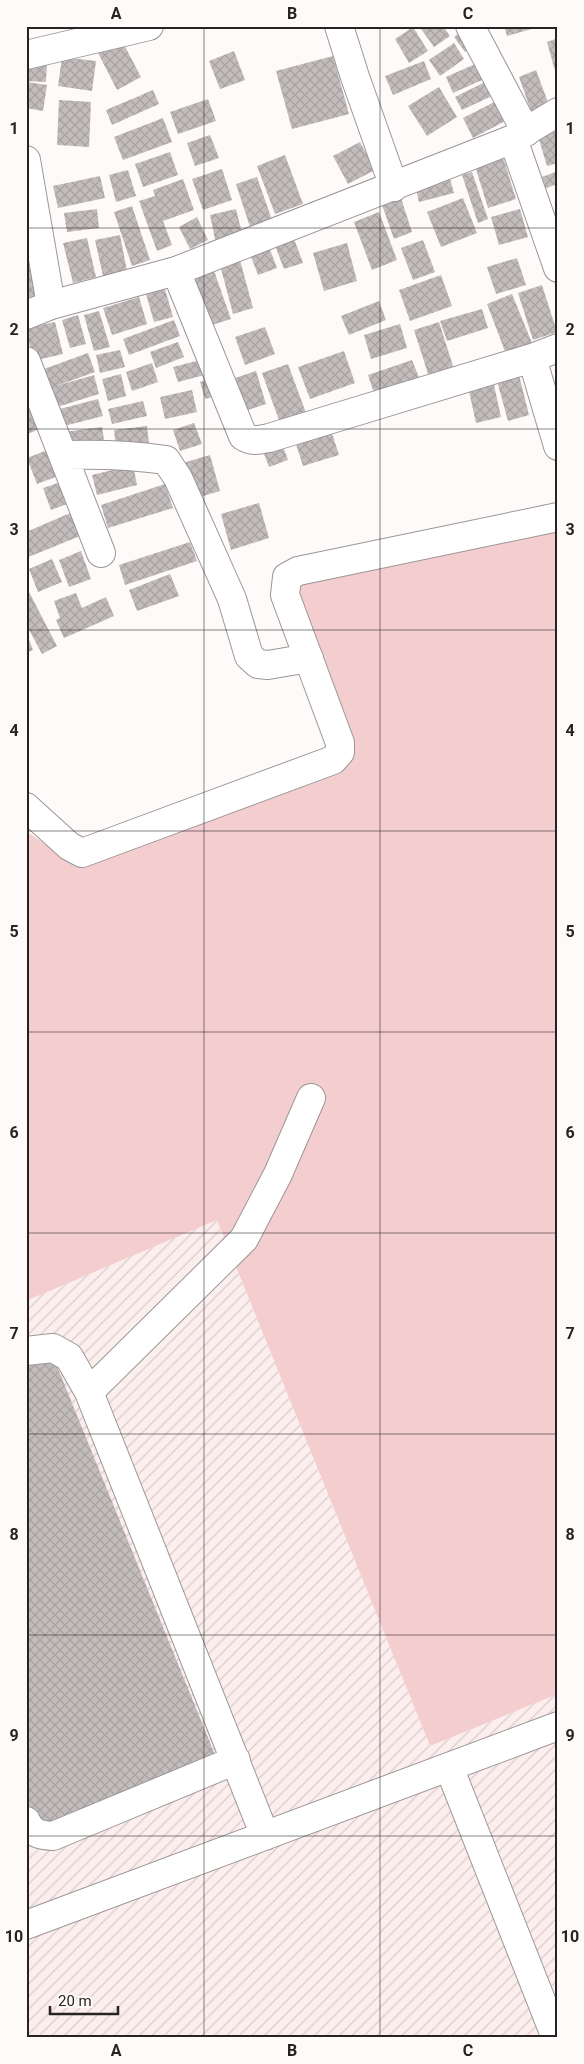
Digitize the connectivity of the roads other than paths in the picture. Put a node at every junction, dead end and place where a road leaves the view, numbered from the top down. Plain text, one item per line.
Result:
1 (150, 26) edge
2 (339, 26) edge
3 (470, 26) edge
4 (119, 30) edge
5 (26, 55) edge
6 (558, 112) edge
7 (520, 136) junction
8 (26, 160) edge
9 (394, 187) junction
10 (558, 268) edge
11 (176, 270) junction
12 (52, 305) junction
13 (26, 315) edge
14 (558, 348) edge
15 (532, 358) junction
16 (26, 360) edge
17 (558, 446) edge
18 (64, 455) junction
19 (558, 517) edge
20 (101, 554) dead end
21 (308, 658) junction
22 (26, 807) edge
23 (312, 1098) dead end
24 (26, 1351) edge
25 (89, 1392) junction
26 (558, 1726) edge
27 (236, 1760) junction
28 (449, 1767) junction
29 (26, 1821) edge
30 (265, 1836) junction
31 (26, 1925) edge
32 (556, 2038) edge

1 - 4 street
2 - 9 street
3 - 7 street
4 - 5 street
6 - 7 street
7 - 9 street
7 - 10 street
8 - 12 street
9 - 11 street
11 - 12 street
11 - 15 street
12 - 13 street
14 - 15 street
15 - 17 street
16 - 18 street
18 - 20 street
18 - 21 street
19 - 21 street
21 - 22 street
23 - 25 street
24 - 25 street
25 - 27 street
26 - 28 street
27 - 29 street
27 - 30 street
28 - 30 street
28 - 32 street
30 - 31 street

